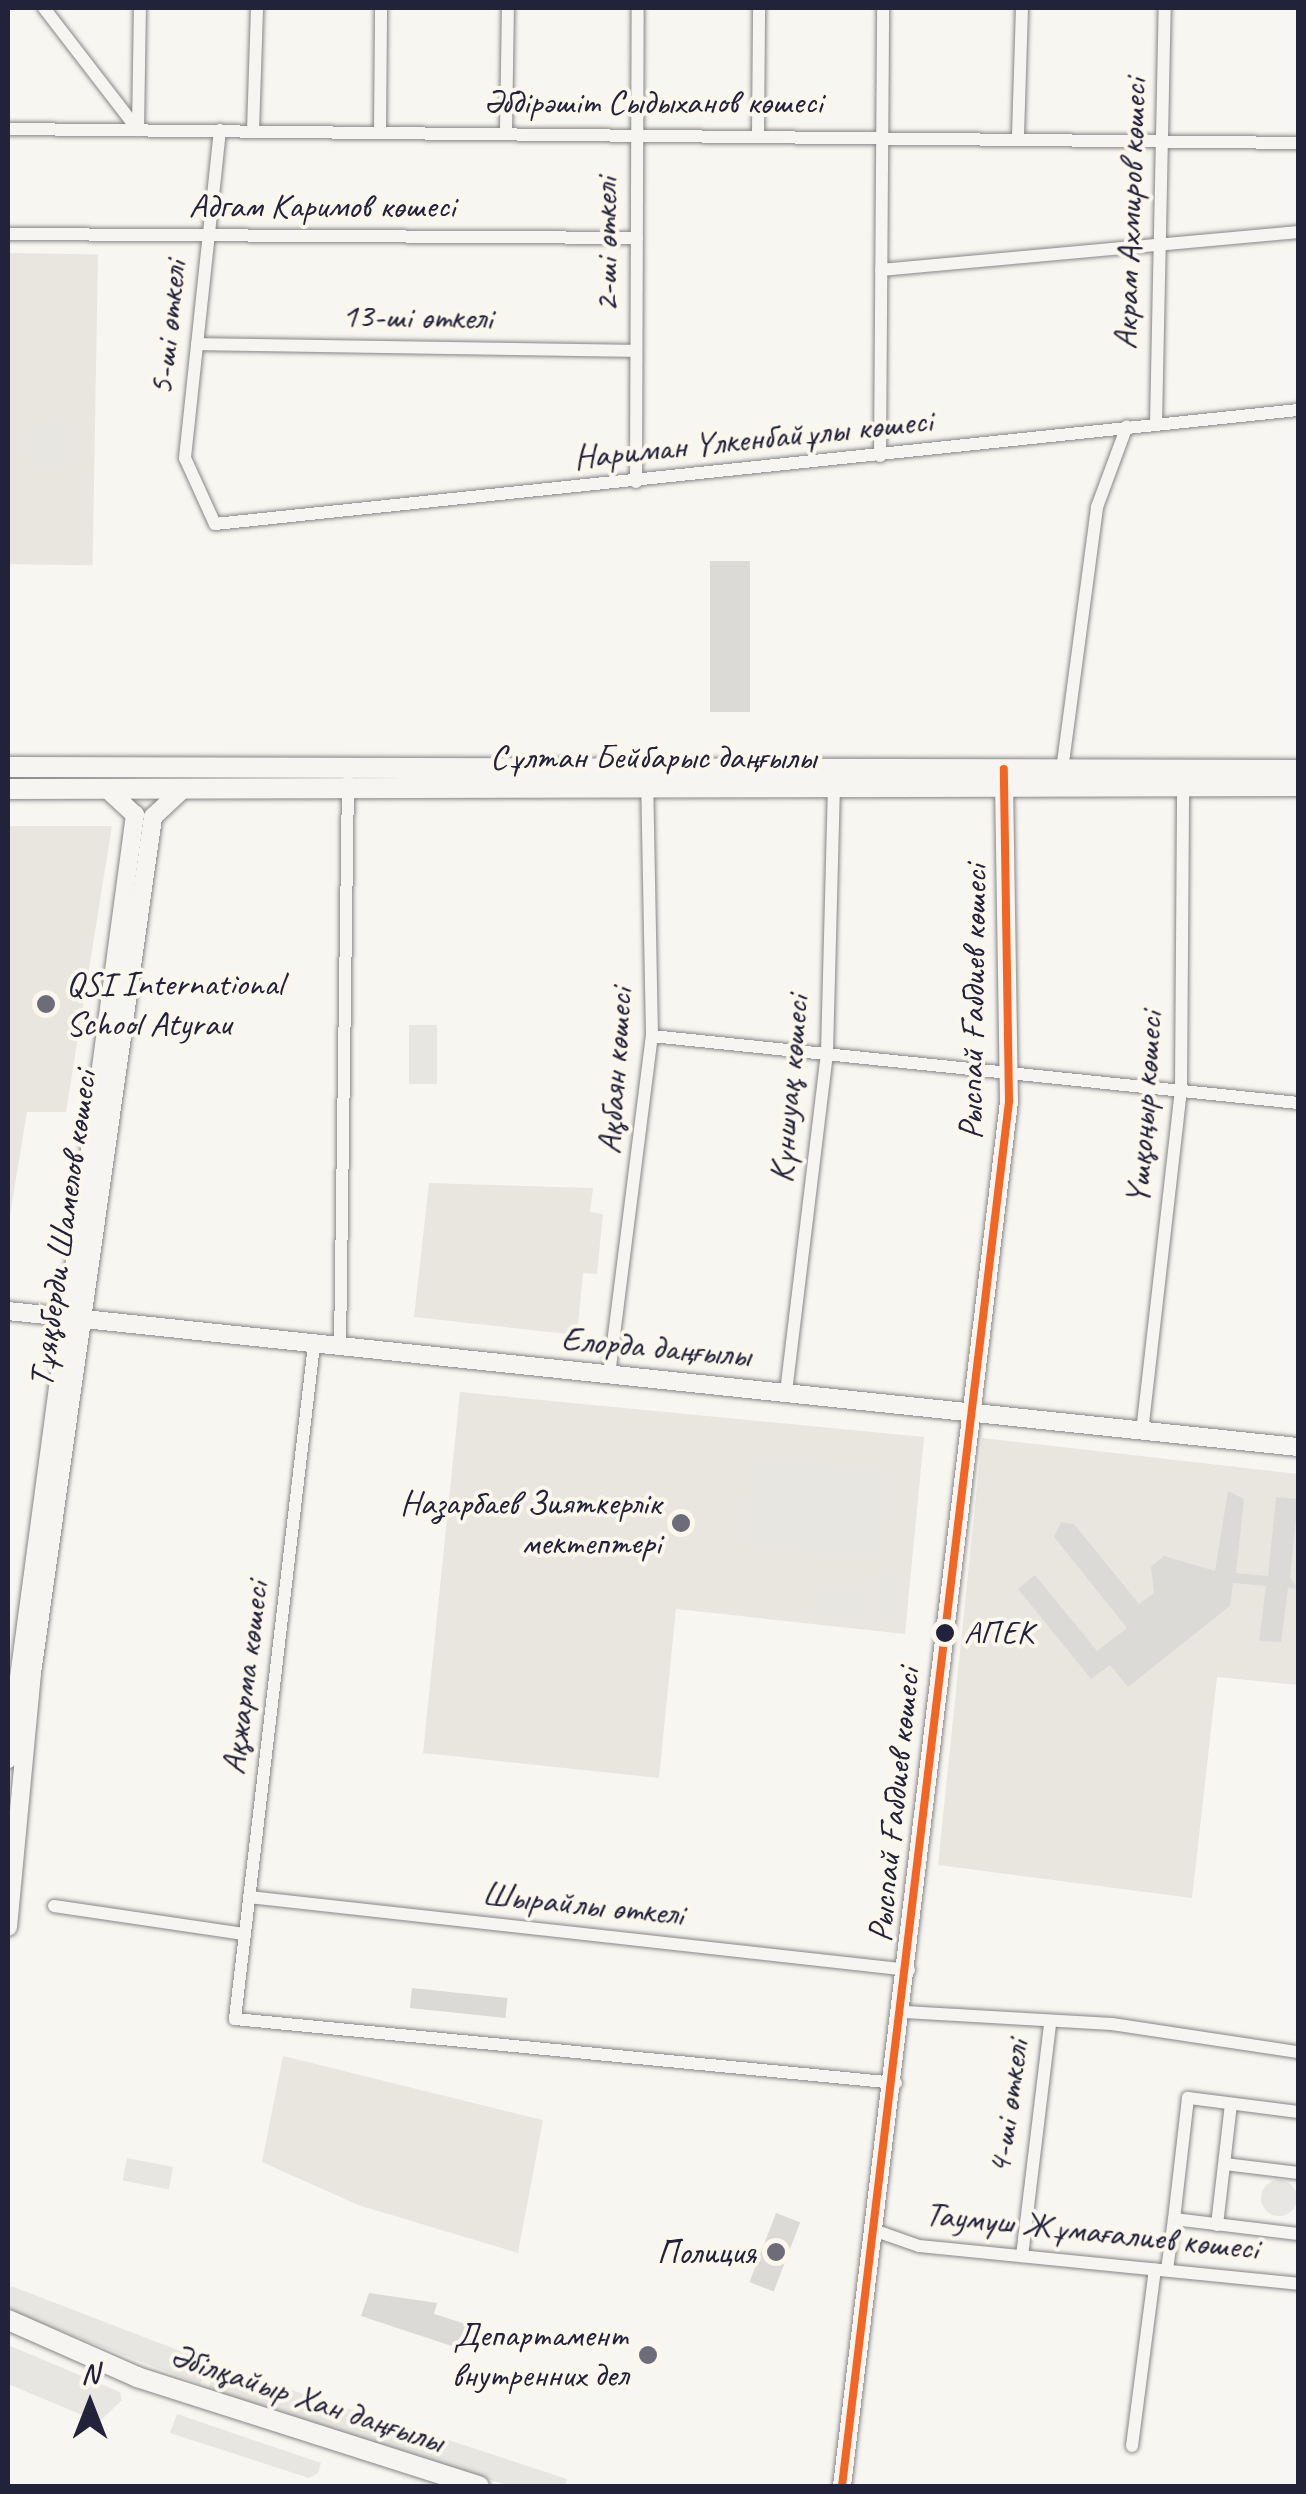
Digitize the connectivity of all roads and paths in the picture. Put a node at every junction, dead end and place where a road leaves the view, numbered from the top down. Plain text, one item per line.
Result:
1 (44, 8) edge
2 (140, 8) edge
3 (257, 8) edge
4 (381, 8) edge
5 (508, 8) edge
6 (638, 8) edge
7 (759, 8) edge
8 (884, 8) edge
9 (1022, 8) edge
10 (1164, 8) edge
11 (8, 129) edge
12 (138, 130) junction
13 (220, 130) junction
14 (252, 130) junction
15 (380, 130) junction
16 (506, 131) junction
17 (637, 132) junction
18 (758, 133) junction
19 (882, 134) junction
20 (1018, 136) junction
21 (1163, 139) junction
22 (1298, 143) edge
23 (1298, 232) edge
24 (8, 234) edge
25 (208, 234) junction
26 (636, 238) junction
27 (1153, 243) junction
28 (881, 270) junction
29 (196, 344) junction
30 (636, 351) junction
31 (1298, 410) edge
32 (1156, 423) junction
33 (1127, 426) junction
34 (880, 456) junction
35 (636, 482) junction
36 (215, 524) joint
37 (8, 767) edge
38 (646, 769) junction
39 (1062, 770) junction
40 (1298, 770) edge
41 (348, 779) junction
42 (1004, 780) junction
43 (1183, 786) junction
44 (1298, 786) edge
45 (8, 788) edge
46 (107, 789) junction
47 (834, 789) junction
48 (181, 791) junction
49 (648, 791) junction
50 (652, 1036) junction
51 (827, 1052) junction
52 (1009, 1074) junction
53 (1182, 1090) junction
54 (1298, 1103) edge
55 (8, 1311) edge
56 (75, 1320) junction
57 (314, 1345) junction
58 (340, 1347) junction
59 (610, 1375) junction
60 (786, 1392) junction
61 (970, 1414) junction
62 (1142, 1432) junction
63 (1298, 1448) edge
64 (8, 1759) edge
65 (11, 1862) edge
66 (250, 1897) junction
67 (54, 1906) dead end
68 (8, 1926) edge
69 (244, 1934) junction
70 (910, 1970) junction
71 (905, 2012) junction
72 (1050, 2026) junction
73 (1298, 2052) edge
74 (897, 2083) junction
75 (1231, 2104) junction
76 (1298, 2112) edge
77 (1225, 2164) junction
78 (1298, 2173) edge
79 (1174, 2219) junction
80 (1217, 2224) junction
81 (880, 2232) junction
82 (1298, 2234) edge
83 (1022, 2256) junction
84 (1161, 2269) junction
85 (1298, 2284) edge
86 (8, 2320) edge
87 (8, 2335) edge
88 (1132, 2446) dead end
89 (434, 2486) edge
90 (478, 2486) edge
91 (842, 2486) edge

1 - 12 street
2 - 12 street
3 - 14 street
4 - 15 street
5 - 16 street
6 - 17 street, 2-ші өткелі
7 - 18 street
8 - 19 street
9 - 20 street
10 - 21 street, Акрам Ахмиров көшесі
11 - 12 street, Әбдірәшіт Сыдыханов көшесі
12 - 13 street, Әбдірәшіт Сыдыханов көшесі
13 - 14 street, Әбдірәшіт Сыдыханов көшесі
13 - 25 street, 5-ші өткелі
14 - 15 street, Әбдірәшіт Сыдыханов көшесі
15 - 16 street, Әбдірәшіт Сыдыханов көшесі
16 - 17 street, Әбдірәшіт Сыдыханов көшесі
17 - 18 street, Әбдірәшіт Сыдыханов көшесі
17 - 26 street, 2-ші өткелі
18 - 19 street, Әбдірәшіт Сыдыханов көшесі
19 - 20 street, Әбдірәшіт Сыдыханов көшесі
19 - 28 street
20 - 21 street, Әбдірәшіт Сыдыханов көшесі
21 - 22 street, Әбдірәшіт Сыдыханов көшесі
21 - 27 street, Акрам Ахмиров көшесі
23 - 27 street
24 - 25 street, Адгам Каримов көшесі
25 - 26 street, Адгам Каримов көшесі
25 - 29 street, 5-ші өткелі
26 - 30 street, 2-ші өткелі
27 - 28 street
27 - 32 street, Акрам Ахмиров көшесі
28 - 34 street
29 - 30 street, 13-ші өткелі
29 - 36 street, 5-ші өткелі
30 - 35 street, 2-ші өткелі
31 - 32 street, Нариман Үлкенбайұлы көшесі
32 - 33 street, Нариман Үлкенбайұлы көшесі
33 - 34 street, Нариман Үлкенбайұлы көшесі
33 - 39 street
34 - 35 street, Нариман Үлкенбайұлы көшесі
35 - 36 street, Нариман Үлкенбайұлы көшесі
37 - 41 main road, Сұлтан Бейбарыс даңғылы
38 - 41 main road, Сұлтан Бейбарыс даңғылы
38 - 42 main road, Сұлтан Бейбарыс даңғылы
38 - 49 street, Ақбаян көшесі
39 - 40 main road, Сұлтан Бейбарыс даңғылы
39 - 42 main road, Сұлтан Бейбарыс даңғылы
41 - 48 main road, Сұлтан Бейбарыс даңғылы
41 - 49 main road, Сұлтан Бейбарыс даңғылы
41 - 58 street
42 - 43 main road, Сұлтан Бейбарыс даңғылы
42 - 47 main road, Сұлтан Бейбарыс даңғылы
42 - 52 street, Рыспай Ғабдиев көшесі
43 - 44 main road, Сұлтан Бейбарыс даңғылы
43 - 53 street, Үшқоңыр көшесі
45 - 46 main road, Сұлтан Бейбарыс даңғылы
46 - 48 main road, Сұлтан Бейбарыс даңғылы
46 - 56 street, Тұяқберди Шамелов көшесі
47 - 49 main road, Сұлтан Бейбарыс даңғылы
47 - 51 street, Күншуақ көшесі
48 - 56 street, Тұяқберди Шамелов көшесі
49 - 50 street, Ақбаян көшесі
50 - 51 street
50 - 59 street, Ақбаян көшесі
51 - 52 street
51 - 60 street, Күншуақ көшесі
52 - 53 street
52 - 61 street, Рыспай Ғабдиев көшесі
53 - 54 street
53 - 62 street, Үшқоңыр көшесі
55 - 56 street, Елорда даңғылы
56 - 57 street, Елорда даңғылы
56 - 64 street, Тұяқберди Шамелов көшесі
56 - 65 street, Тұяқберди Шамелов көшесі
57 - 58 street, Елорда даңғылы
57 - 66 street, Ақжарма көшесі
58 - 59 street, Елорда даңғылы
59 - 60 street, Елорда даңғылы
60 - 61 street, Елорда даңғылы
61 - 62 street, Елорда даңғылы
61 - 70 street, Рыспай Ғабдиев көшесі
62 - 63 street, Елорда даңғылы
65 - 68 street, Тұяқберди Шамелов көшесі
66 - 69 street, Ақжарма көшесі
66 - 70 street, Шырайлы өткелі
67 - 69 street
69 - 74 street, Ақжарма көшесі
70 - 71 street, Рыспай Ғабдиев көшесі
71 - 72 street
71 - 74 street, Рыспай Ғабдиев көшесі
72 - 73 street
72 - 83 street, 4-ші өткелі
74 - 81 street, Рыспай Ғабдиев көшесі
75 - 76 street
75 - 77 street
75 - 79 street
77 - 78 street
77 - 80 street
79 - 80 street
79 - 84 street
80 - 82 street
81 - 83 street, Таумуш Жұмағалиев көшесі
81 - 91 street, Рыспай Ғабдиев көшесі
83 - 84 street, Таумуш Жұмағалиев көшесі
84 - 85 street, Таумуш Жұмағалиев көшесі
84 - 88 street
86 - 90 main road, Әбілқайыр Хан даңғылы
87 - 89 main road, Әбілқайыр Хан даңғылы

